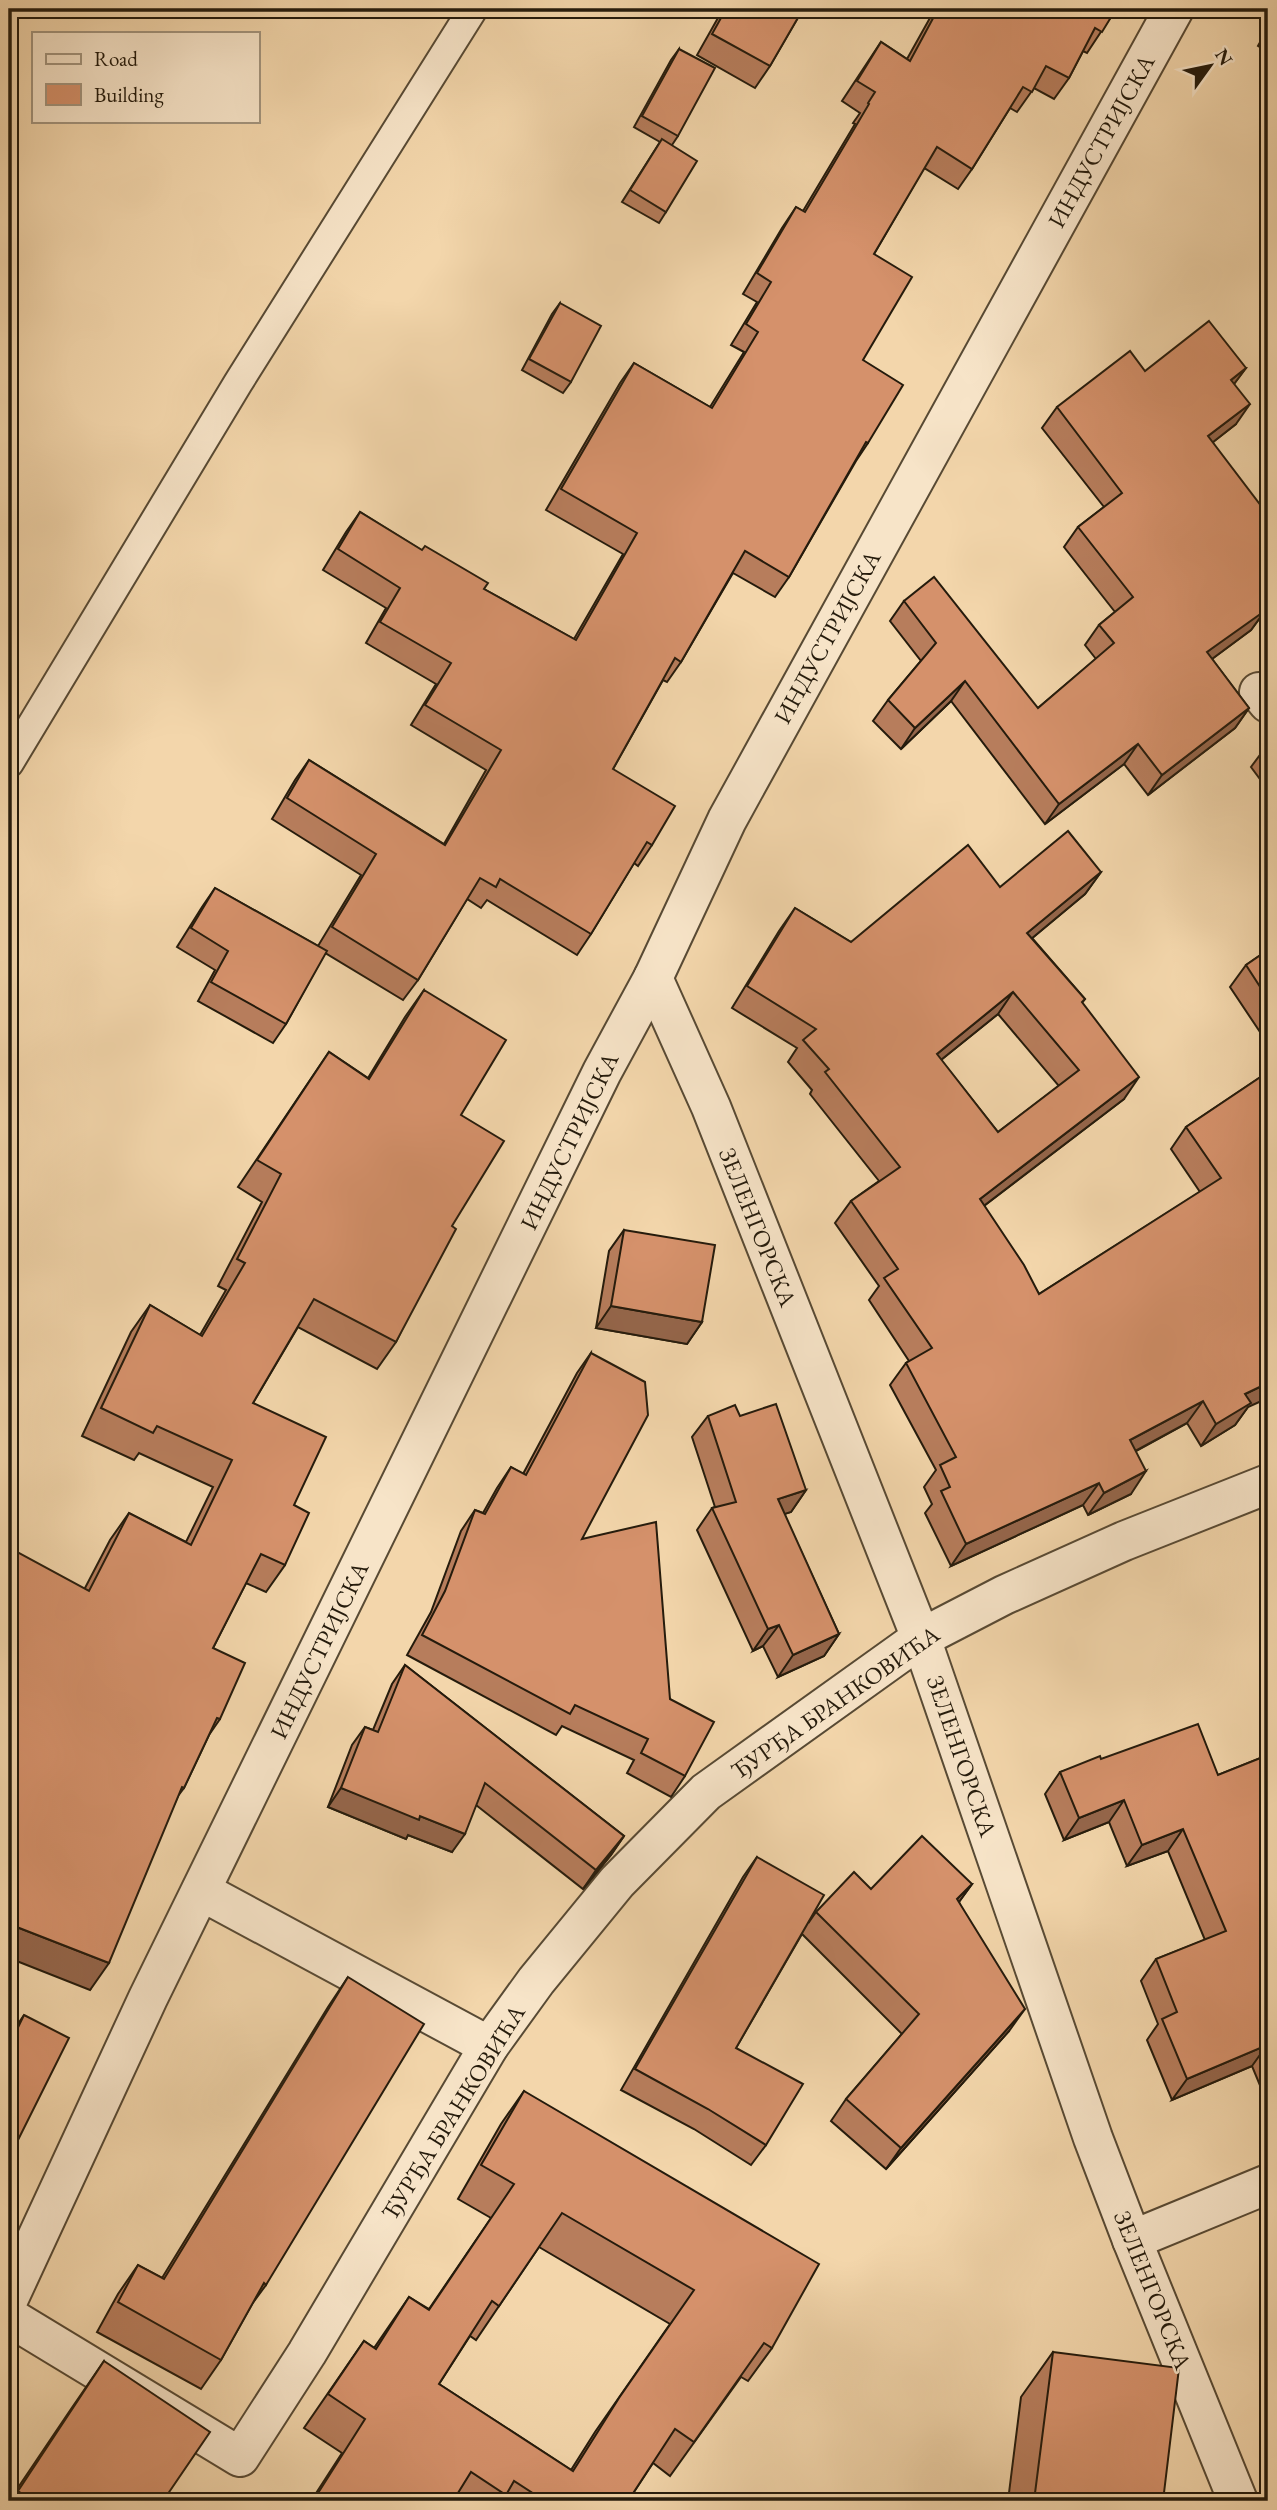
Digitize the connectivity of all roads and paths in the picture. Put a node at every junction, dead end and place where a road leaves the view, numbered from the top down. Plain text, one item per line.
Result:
1 (473, 9) edge
2 (1174, 9) edge
3 (9, 763) edge
4 (653, 978) junction
5 (1268, 1484) edge
6 (921, 1638) junction
7 (201, 1891) junction
8 (489, 2046) junction
9 (1268, 2184) edge
10 (1132, 2240) junction
11 (9, 2298) edge
12 (9, 2316) edge
13 (1238, 2501) edge

1 - 3 lane
2 - 4 street, ИНДУСТРИЈСКА
4 - 6 street, ЗЕЛЕНГОРСКА
4 - 7 street, ИНДУСТРИЈСКА
5 - 6 street, ЂУРЂА БРАНКОВИЋА
6 - 8 street, ЂУРЂА БРАНКОВИЋА
6 - 10 street, ЗЕЛЕНГОРСКА
7 - 8 street
7 - 11 street, ИНДУСТРИЈСКА
8 - 12 street, ЂУРЂА БРАНКОВИЋА
9 - 10 street
10 - 13 street, ЗЕЛЕНГОРСКА

